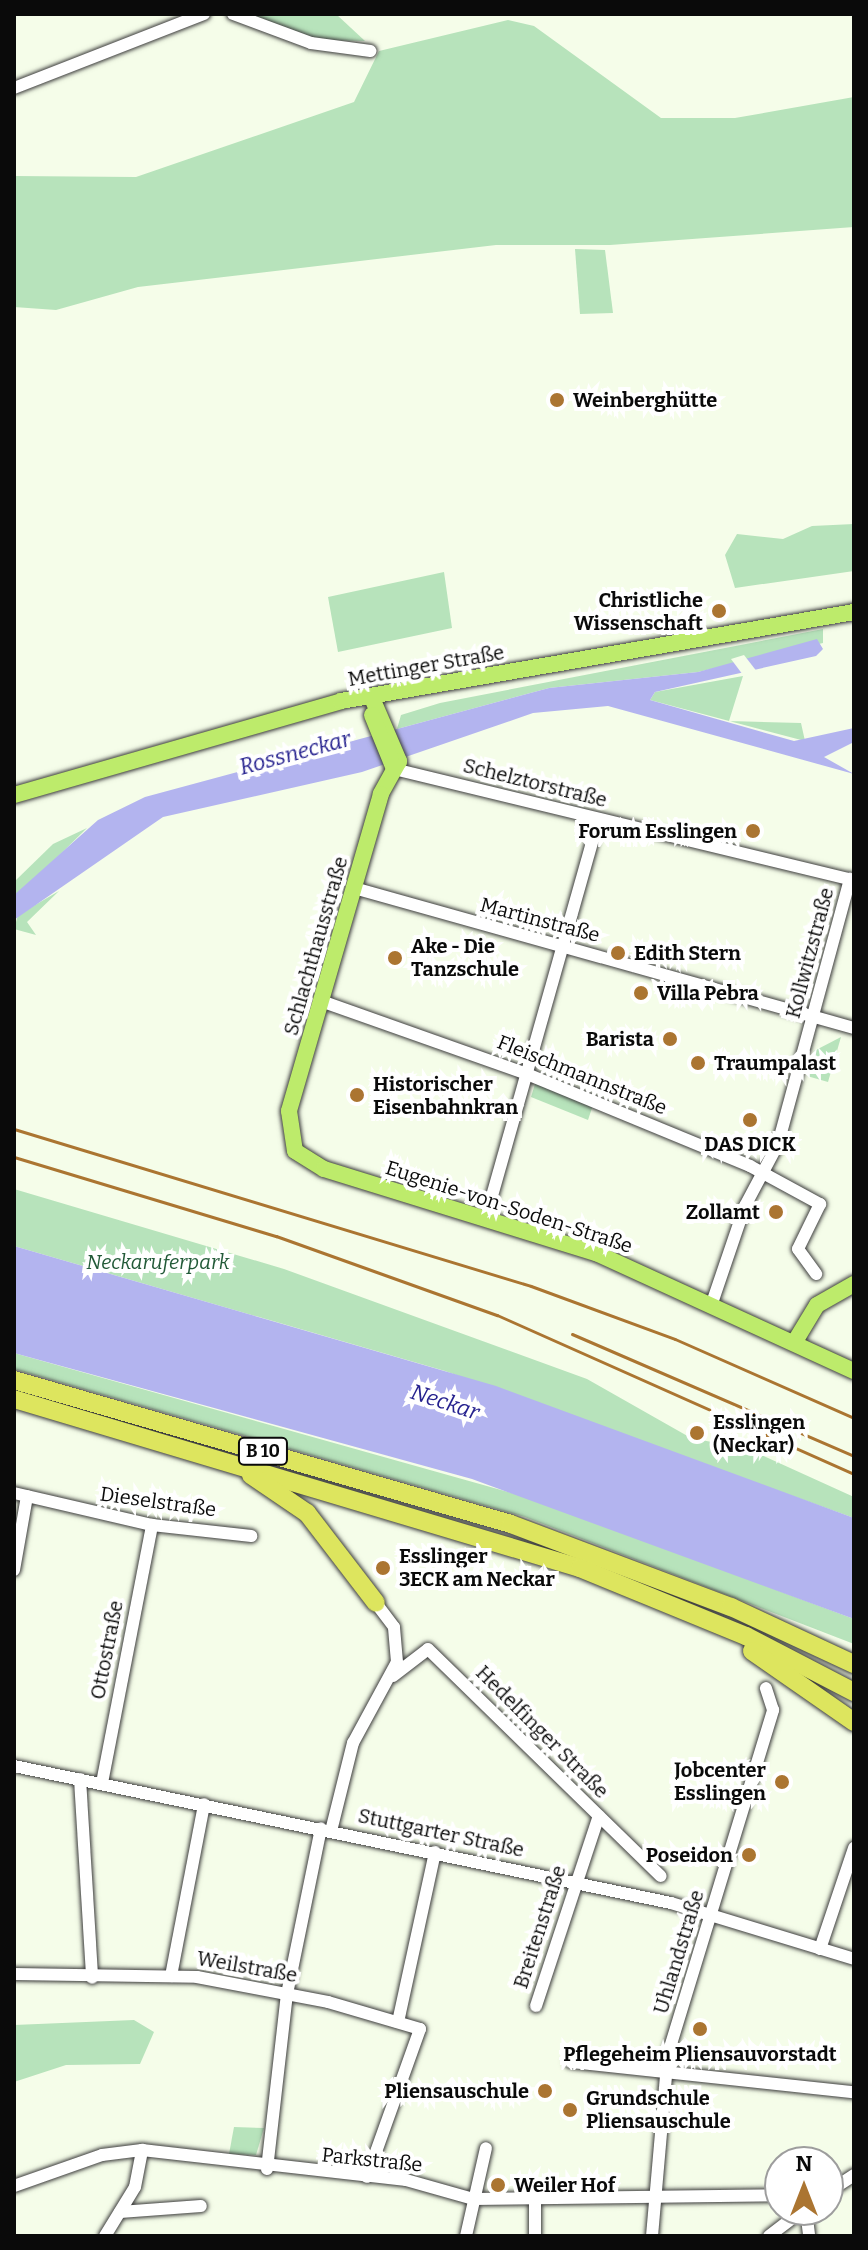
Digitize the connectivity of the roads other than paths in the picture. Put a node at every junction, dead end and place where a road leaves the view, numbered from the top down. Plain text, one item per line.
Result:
1 (204, 14) edge
2 (233, 14) edge
3 (370, 51) dead end
4 (14, 88) edge
5 (854, 612) edge
6 (411, 690) junction
7 (372, 698) junction
8 (382, 727) junction
9 (394, 764) junction
10 (14, 795) edge
11 (598, 820) junction
12 (852, 879) edge
13 (354, 888) junction
14 (563, 947) junction
15 (321, 1001) junction
16 (815, 1016) junction
17 (854, 1028) edge
18 (527, 1074) junction
19 (289, 1138) joint
20 (763, 1175) junction
21 (486, 1217) junction
22 (816, 1274) dead end
23 (854, 1284) edge
24 (711, 1306) junction
25 (794, 1343) junction
26 (854, 1371) edge
27 (14, 1380) edge
28 (14, 1399) edge
29 (216, 1458) junction
30 (20, 1494) edge
31 (152, 1525) junction
32 (251, 1536) dead end
33 (14, 1570) edge
34 (675, 1584) junction
35 (633, 1588) junction
36 (376, 1603) joint
37 (854, 1649) edge
38 (854, 1664) edge
39 (393, 1676) junction
40 (766, 1688) dead end
41 (854, 1692) edge
42 (854, 1722) edge
43 (14, 1766) edge
44 (80, 1779) junction
45 (102, 1783) junction
46 (204, 1804) junction
47 (599, 1816) junction
48 (326, 1830) junction
49 (854, 1848) edge
50 (435, 1852) junction
51 (661, 1876) dead end
52 (577, 1882) junction
53 (711, 1915) junction
54 (820, 1949) junction
55 (854, 1959) edge
56 (14, 1974) edge
57 (171, 1976) junction
58 (92, 1978) junction
59 (287, 1994) junction
60 (536, 2006) dead end
61 (398, 2022) junction
62 (571, 2062) dead end
63 (667, 2074) junction
64 (854, 2092) edge
65 (486, 2148) dead end
66 (142, 2150) junction
67 (267, 2169) junction
68 (367, 2177) junction
69 (14, 2186) edge
70 (764, 2195) edge
71 (657, 2196) junction
72 (535, 2198) junction
73 (473, 2199) junction
74 (201, 2206) dead end
75 (120, 2212) junction
76 (105, 2236) edge
77 (466, 2236) edge
78 (535, 2236) edge
79 (652, 2236) edge

1 - 4 street
2 - 3 street
5 - 6 main road, Mettinger Straße
6 - 7 main road, Mettinger Straße
6 - 8 main road
7 - 8 main road
7 - 10 main road, Mettinger Straße
8 - 9 main road
9 - 11 street, Schelztorstraße
9 - 13 main road, Schlachthausstraße
11 - 12 street, Schelztorstraße
11 - 14 street
12 - 16 street, Kollwitzstraße
13 - 14 street, Martinstraße
13 - 15 main road, Schlachthausstraße
14 - 16 street, Martinstraße
14 - 18 street
15 - 18 street, Fleischmannstraße
15 - 19 main road, Schlachthausstraße
16 - 17 street, Martinstraße
16 - 20 street, Kollwitzstraße
18 - 20 street, Fleischmannstraße
18 - 21 street
19 - 21 main road, Eugenie-von-Soden-Straße
20 - 22 street, Fleischmannstraße
20 - 24 street, Kollwitzstraße
21 - 24 main road, Eugenie-von-Soden-Straße
23 - 25 main road
24 - 25 main road, Eugenie-von-Soden-Straße
25 - 26 main road, Eugenie-von-Soden-Straße
27 - 34 highway, B 10
28 - 29 highway, B 10
29 - 35 highway, B 10
29 - 36 highway
30 - 31 street, Dieselstraße
30 - 33 street
31 - 32 street, Dieselstraße
31 - 45 street, Ottostraße
34 - 37 highway
34 - 38 highway, B 10
35 - 41 highway, B 10
35 - 42 highway
36 - 39 street
39 - 47 street, Hedelfinger Straße
39 - 48 street
40 - 53 street, Uhlandstraße
43 - 44 street, Stuttgarter Straße
44 - 45 street, Stuttgarter Straße
44 - 58 street
45 - 46 street, Stuttgarter Straße
46 - 48 street, Stuttgarter Straße
46 - 57 street
47 - 51 street, Hedelfinger Straße
47 - 52 street, Breitenstraße
48 - 50 street, Stuttgarter Straße
48 - 59 street
49 - 54 street
50 - 52 street, Stuttgarter Straße
50 - 61 street
52 - 53 street, Stuttgarter Straße
52 - 60 street, Breitenstraße
53 - 54 street, Stuttgarter Straße
53 - 63 street, Uhlandstraße
54 - 55 street, Stuttgarter Straße
56 - 58 street, Weilstraße
57 - 58 street, Weilstraße
57 - 59 street, Weilstraße
59 - 61 street, Weilstraße
59 - 67 street
61 - 68 street, Weilstraße
62 - 63 street
63 - 64 street
63 - 71 street, Uhlandstraße
65 - 73 street
66 - 67 street, Parkstraße
66 - 69 street, Parkstraße
66 - 75 street
67 - 68 street, Parkstraße
68 - 73 street, Parkstraße
70 - 71 street, Parkstraße
71 - 72 street, Parkstraße
71 - 79 street, Uhlandstraße
72 - 73 street, Parkstraße
72 - 78 street
73 - 77 street
74 - 75 street
75 - 76 street

